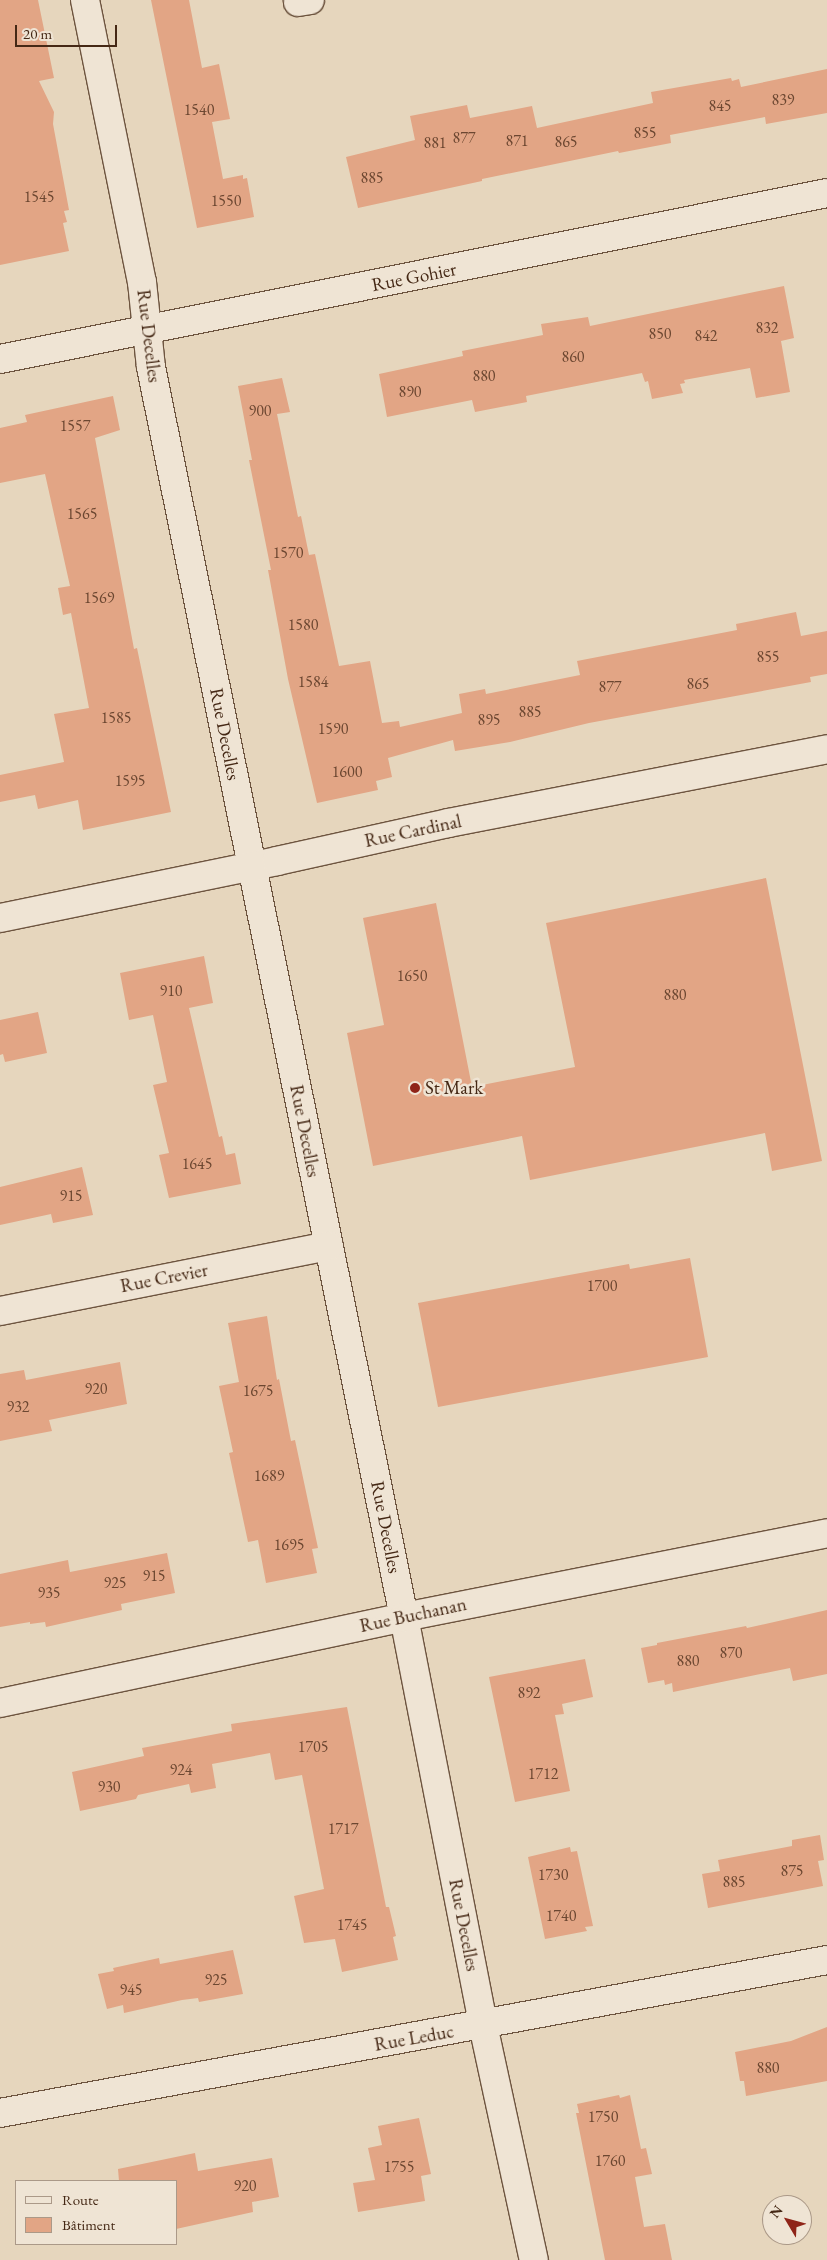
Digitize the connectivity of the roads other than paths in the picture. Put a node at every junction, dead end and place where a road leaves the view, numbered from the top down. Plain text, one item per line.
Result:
1 (85, 0) edge
2 (827, 193) edge
3 (146, 330) junction
4 (0, 359) edge
5 (827, 749) edge
6 (251, 866) junction
7 (0, 918) edge
8 (329, 1246) junction
9 (0, 1311) edge
10 (827, 1533) edge
11 (404, 1616) junction
12 (0, 1703) edge
13 (827, 1960) edge
14 (483, 2025) junction
15 (0, 2113) edge
16 (534, 2260) edge

1 - 3 street, Rue Decelles
2 - 3 street, Rue Gohier
3 - 4 street, Rue Gohier
3 - 6 street, Rue Decelles
5 - 6 street, Rue Cardinal
6 - 7 street, Rue Cardinal
6 - 8 street, Rue Decelles
8 - 9 street, Rue Crevier
8 - 11 street, Rue Decelles
10 - 11 street, Rue Buchanan
11 - 12 street, Rue Buchanan
11 - 14 street, Rue Decelles
13 - 14 street, Rue Leduc
14 - 15 street, Rue Leduc
14 - 16 street, Rue Decelles

